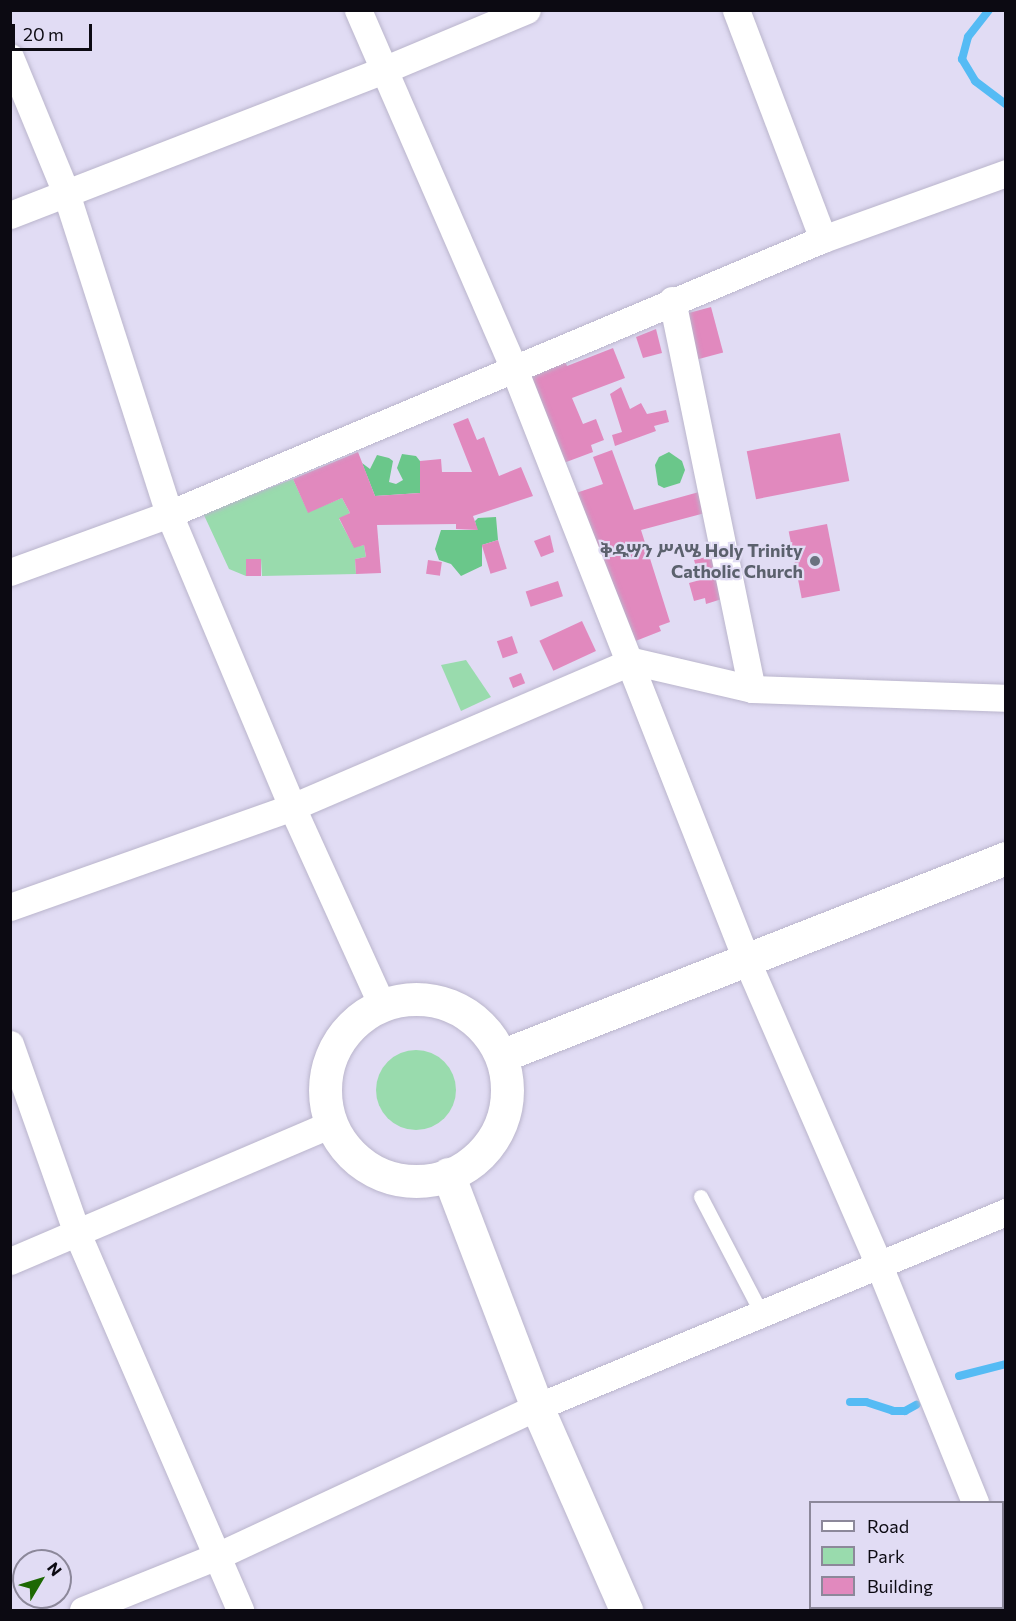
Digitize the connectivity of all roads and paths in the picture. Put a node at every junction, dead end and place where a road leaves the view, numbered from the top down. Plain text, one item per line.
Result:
1 (358, 10) edge
2 (527, 10) edge
3 (736, 10) edge
4 (10, 57) edge
5 (381, 71) junction
6 (1005, 173) edge
7 (66, 193) junction
8 (10, 215) edge
9 (823, 239) junction
10 (672, 300) junction
11 (514, 369) junction
12 (169, 514) junction
13 (10, 572) edge
14 (632, 661) junction
15 (752, 689) junction
16 (1004, 698) dead end
17 (292, 807) junction
18 (1005, 858) edge
19 (10, 907) edge
20 (747, 959) junction
21 (382, 1005) junction
22 (10, 1044) edge
23 (501, 1056) junction
24 (331, 1124) junction
25 (448, 1174) junction
26 (701, 1197) dead end
27 (1005, 1212) edge
28 (77, 1233) junction
29 (10, 1261) edge
30 (878, 1263) junction
31 (761, 1312) junction
32 (537, 1407) junction
33 (974, 1501) edge
34 (217, 1556) junction
35 (83, 1611) edge
36 (240, 1611) edge
37 (626, 1611) edge

1 - 5 street
2 - 5 street
3 - 9 street
4 - 7 street
5 - 7 street
5 - 11 street
6 - 9 street
7 - 8 street
7 - 12 street
9 - 10 street
10 - 11 street
10 - 15 street
11 - 12 street
11 - 14 street
12 - 13 street
12 - 17 street
14 - 15 street
14 - 17 street
14 - 20 street
15 - 16 street
17 - 19 street
17 - 21 street
18 - 20 street
20 - 23 street
20 - 30 street
21 - 23 street
21 - 24 street
22 - 28 street
23 - 25 street
24 - 25 street
24 - 28 street
25 - 32 street
26 - 31 lane
27 - 30 street
28 - 29 street
28 - 34 street
30 - 31 street
30 - 33 street
31 - 32 street
32 - 34 street
32 - 37 street
34 - 35 street
34 - 36 street

